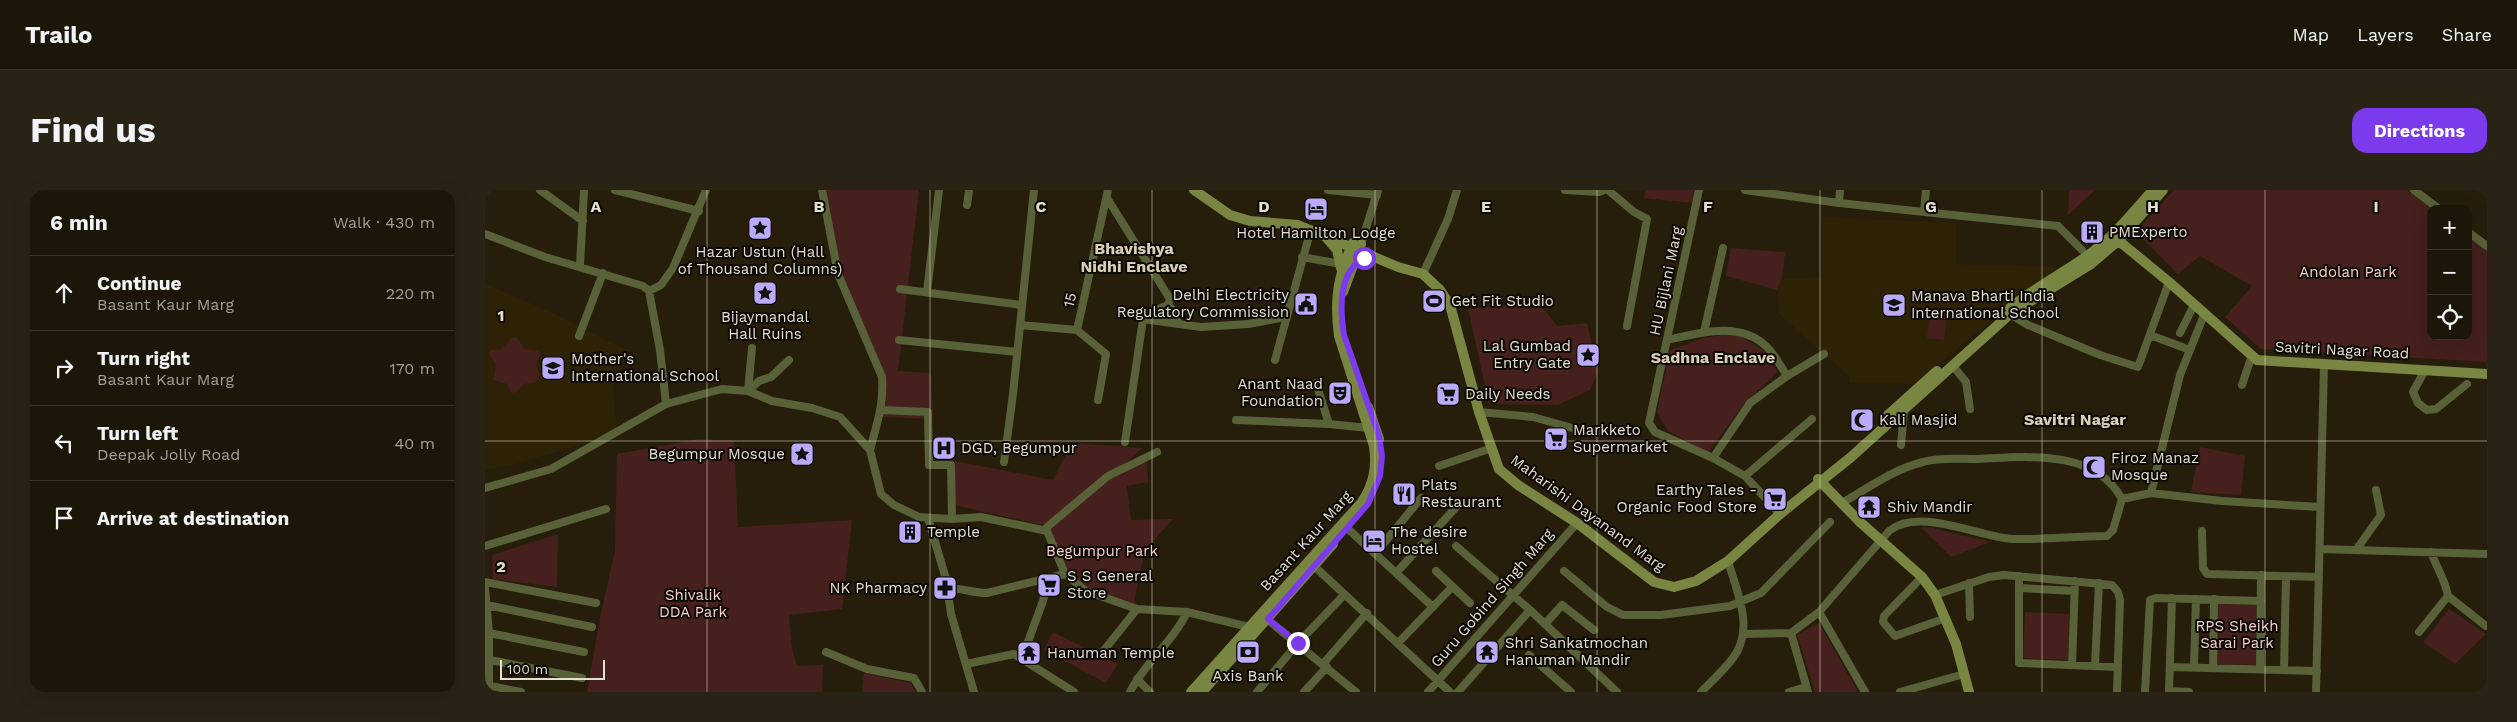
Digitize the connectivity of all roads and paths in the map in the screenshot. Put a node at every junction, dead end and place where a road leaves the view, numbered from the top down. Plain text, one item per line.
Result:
1 (540, 190) edge
2 (584, 190) edge
3 (615, 190) edge
4 (706, 190) edge
5 (821, 190) edge
6 (939, 190) edge
7 (969, 190) edge
8 (1034, 190) edge
9 (1193, 190) edge
10 (1202, 190) edge
11 (1328, 190) edge
12 (1457, 190) edge
13 (1565, 190) edge
14 (1607, 190) edge
15 (1699, 190) edge
16 (1745, 190) edge
17 (1840, 190) edge
18 (1926, 190) edge
19 (2153, 190) edge
20 (2163, 190) edge
21 (2414, 190) edge
22 (1377, 193) edge
23 (1107, 194) edge
24 (1839, 203) junction
25 (967, 205) dead end
26 (2434, 205) edge
27 (699, 212) junction
28 (1924, 212) junction
29 (583, 221) junction
30 (1311, 229) junction
31 (485, 234) edge
32 (1323, 234) junction
33 (2472, 235) edge
34 (2115, 238) junction
35 (1356, 246) junction
36 (2487, 246) edge
37 (1723, 248) dead end
38 (2082, 250) dead end
39 (1302, 256) junction
40 (1371, 256) junction
41 (580, 266) junction
42 (1344, 267) junction
43 (1418, 272) junction
44 (603, 273) junction
45 (2169, 282) junction
46 (900, 288) dead end
47 (649, 291) junction
48 (927, 292) junction
49 (2027, 298) junction
50 (1022, 304) junction
51 (1168, 305) junction
52 (2194, 306) junction
53 (2010, 314) junction
54 (2204, 315) junction
55 (1286, 317) junction
56 (1143, 319) junction
57 (1178, 324) junction
58 (1020, 325) junction
59 (1627, 326) dead end
60 (1077, 330) junction
61 (1703, 332) junction
62 (2179, 333) dead end
63 (2150, 335) junction
64 (579, 336) dead end
65 (899, 340) dead end
66 (1667, 340) junction
67 (753, 348) dead end
68 (2190, 350) junction
69 (1017, 352) junction
70 (1824, 354) dead end
71 (2252, 356) junction
72 (789, 360) dead end
73 (1275, 360) dead end
74 (2324, 364) junction
75 (1953, 366) junction
76 (2425, 370) junction
77 (2487, 374) edge
78 (1787, 376) junction
79 (1317, 383) dead end
80 (2467, 384) dead end
81 (2243, 385) dead end
82 (748, 391) junction
83 (1099, 400) dead end
84 (666, 404) junction
85 (1970, 409) dead end
86 (881, 410) junction
87 (1904, 411) junction
88 (1479, 412) junction
89 (1812, 419) dead end
90 (1236, 420) dead end
91 (1329, 424) junction
92 (1368, 428) junction
93 (1618, 431) dead end
94 (1125, 442) dead end
95 (1901, 445) dead end
96 (1492, 448) junction
97 (870, 450) junction
98 (1157, 452) dead end
99 (1713, 458) junction
100 (1003, 462) dead end
101 (1439, 466) dead end
102 (1745, 476) junction
103 (1818, 482) junction
104 (485, 488) edge
105 (2376, 490) dead end
106 (2151, 492) junction
107 (1421, 498) dead end
108 (2122, 499) junction
109 (1842, 503) junction
110 (1458, 505) dead end
111 (2320, 508) junction
112 (606, 509) dead end
113 (1780, 514) junction
114 (928, 518) junction
115 (952, 519) junction
116 (1830, 522) dead end
117 (1577, 523) junction
118 (1347, 528) junction
119 (1047, 531) junction
120 (2202, 532) dead end
121 (1881, 540) junction
122 (485, 546) edge
123 (1456, 546) dead end
124 (2320, 549) junction
125 (2357, 550) junction
126 (2431, 552) junction
127 (1375, 554) junction
128 (2487, 554) edge
129 (1728, 561) junction
130 (1314, 566) junction
131 (1436, 571) dead end
132 (1564, 571) dead end
133 (1396, 573) junction
134 (1065, 574) junction
135 (2019, 576) junction
136 (2261, 576) junction
137 (2286, 576) junction
138 (1922, 577) junction
139 (2319, 577) junction
140 (1048, 579) junction
141 (2075, 581) junction
142 (485, 582) edge
143 (2099, 583) junction
144 (1969, 584) junction
145 (1452, 587) junction
146 (485, 588) edge
147 (947, 588) junction
148 (2021, 588) junction
149 (2074, 591) junction
150 (1345, 595) junction
151 (1935, 595) junction
152 (1512, 596) junction
153 (2448, 596) junction
154 (2172, 598) junction
155 (2196, 599) junction
156 (2214, 599) junction
157 (2261, 601) junction
158 (596, 603) dead end
159 (1469, 603) dead end
160 (1741, 603) junction
161 (487, 606) junction
162 (1433, 607) junction
163 (1137, 609) junction
164 (1531, 610) junction
165 (1187, 612) junction
166 (1819, 612) junction
167 (1367, 613) junction
168 (1264, 617) junction
169 (1970, 617) dead end
170 (1946, 618) junction
171 (1545, 624) junction
172 (592, 626) dead end
173 (2487, 626) edge
174 (1252, 630) junction
175 (1594, 630) dead end
176 (2419, 632) dead end
177 (489, 633) junction
178 (1791, 633) junction
179 (1744, 634) junction
180 (1298, 643) junction
181 (1398, 643) junction
182 (584, 652) dead end
183 (826, 652) dead end
184 (1101, 654) dead end
185 (1529, 655) dead end
186 (1022, 658) junction
187 (490, 660) junction
188 (966, 664) junction
189 (2072, 664) junction
190 (2095, 664) junction
191 (1325, 665) junction
192 (2170, 666) junction
193 (2118, 667) junction
194 (2194, 667) junction
195 (2213, 668) junction
196 (2260, 669) junction
197 (2284, 670) junction
198 (2317, 671) junction
199 (1965, 674) junction
200 (582, 678) dead end
201 (1137, 679) junction
202 (1437, 682) junction
203 (490, 689) edge
204 (1807, 689) edge
205 (1354, 691) edge
206 (521, 692) edge
207 (922, 692) edge
208 (974, 692) edge
209 (1074, 692) edge
210 (1130, 692) edge
211 (1150, 692) edge
212 (1191, 692) edge
213 (1202, 692) edge
214 (1257, 692) edge
215 (1305, 692) edge
216 (1428, 692) edge
217 (1450, 692) edge
218 (1458, 692) edge
219 (1571, 692) edge
220 (1617, 692) edge
221 (1701, 692) edge
222 (1789, 692) edge
223 (1865, 692) edge
224 (1900, 692) edge
225 (1969, 692) edge
226 (2117, 692) edge
227 (2145, 692) edge
228 (2169, 692) edge
229 (2189, 692) edge
230 (2316, 692) edge

1 - 29 street
2 - 29 street
3 - 27 street
4 - 27 street
5 - 86 street
6 - 48 street
7 - 25 street
8 - 50 street
9 - 30 street, Maharishi Dayanand Marg
10 - 35 street, Maharishi Dayanand Marg
11 - 22 street
12 - 43 street
13 - 14 street
14 - 59 street
15 - 66 street, HU Bijlani Marg
16 - 24 street
17 - 24 street
18 - 28 street
19 - 34 street, Maharishi Dayanand Marg
20 - 34 street, Maharishi Dayanand Marg
21 - 26 street
22 - 35 street
23 - 51 street
23 - 60 street, 15
24 - 28 street
27 - 47 street
28 - 38 street
29 - 41 street
30 - 32 street, Maharishi Dayanand Marg
30 - 39 street
31 - 41 street
32 - 35 street, Maharishi Dayanand Marg
32 - 42 street
33 - 36 street
34 - 45 street, Savitri Nagar Road
34 - 49 street, Maharishi Dayanand Marg
35 - 40 street, Maharishi Dayanand Marg
35 - 42 street, Basant Kaur Marg
35 - 43 street, Maharishi Dayanand Marg
37 - 61 street
39 - 42 street
39 - 55 street
40 - 42 street
40 - 43 street, Maharishi Dayanand Marg
41 - 44 street
42 - 92 street, Basant Kaur Marg
42 - 118 street, Basant Kaur Marg
43 - 88 street, Maharishi Dayanand Marg
44 - 47 street
44 - 64 street
45 - 52 street, Savitri Nagar Road
45 - 63 street
46 - 48 street
47 - 84 street
48 - 50 street
49 - 53 street, Maharishi Dayanand Marg
49 - 103 street, Maharishi Dayanand Marg
50 - 58 street
51 - 56 street
51 - 57 street
52 - 54 street, Savitri Nagar Road
52 - 62 street
53 - 63 street
53 - 75 street, Maharishi Dayanand Marg
54 - 68 street
54 - 71 street, Savitri Nagar Road
55 - 57 street
55 - 73 street
56 - 57 street
56 - 94 street
58 - 60 street, 15
58 - 69 street
60 - 83 street
61 - 66 street
61 - 78 street
63 - 68 street
65 - 69 street
66 - 99 street, HU Bijlani Marg
67 - 82 street
68 - 106 street
69 - 100 street
70 - 78 street
71 - 74 street, Savitri Nagar Road
71 - 81 street
72 - 82 street
74 - 76 street, Savitri Nagar Road
74 - 111 street
75 - 85 street
75 - 87 street, Maharishi Dayanand Marg
76 - 77 street, Savitri Nagar Road
76 - 80 street
78 - 99 street
79 - 91 street
82 - 84 street
82 - 97 street
84 - 104 street
86 - 97 street
86 - 115 street
87 - 95 street
87 - 103 street, Maharishi Dayanand Marg
88 - 93 street
88 - 96 street, Maharishi Dayanand Marg
89 - 102 street
90 - 91 street
91 - 92 street
92 - 168 street, Basant Kaur Marg
96 - 101 street
96 - 117 street, Maharishi Dayanand Marg
97 - 114 street
98 - 119 street
99 - 102 street, HU Bijlani Marg
102 - 113 street, HU Bijlani Marg
103 - 109 street
103 - 113 street, Maharishi Dayanand Marg
105 - 125 street
106 - 108 street
106 - 111 street
107 - 127 street
108 - 109 street
108 - 121 street
109 - 121 street
110 - 133 street
111 - 124 street
112 - 122 street
113 - 129 street, Maharishi Dayanand Marg
114 - 115 street
114 - 147 street
115 - 119 street
116 - 160 street
117 - 129 street, Maharishi Dayanand Marg
117 - 152 street, Guru Gobind Singh Marg
118 - 127 street
118 - 130 street, Basant Kaur Marg
119 - 134 street
120 - 136 street
121 - 138 street
121 - 166 street
123 - 152 street
124 - 125 street
124 - 139 street
125 - 126 street
126 - 128 street
126 - 153 street
127 - 133 street
129 - 160 street
130 - 150 street
130 - 168 street, Basant Kaur Marg
131 - 145 street
132 - 160 street
133 - 162 street
134 - 140 street
134 - 163 street
135 - 141 street
135 - 144 street
135 - 148 street
136 - 137 street
136 - 157 street
137 - 139 street
137 - 197 street
138 - 151 street
138 - 170 street
139 - 198 street
140 - 147 street
140 - 186 street
141 - 143 street
141 - 149 street
142 - 158 street
143 - 190 street
143 - 193 street
144 - 151 street
144 - 169 street
145 - 159 street
145 - 162 street
146 - 161 street
147 - 188 street
148 - 149 street
148 - 189 street
149 - 189 street
150 - 167 street
150 - 180 street
151 - 170 street
152 - 164 street
152 - 202 street, Guru Gobind Singh Marg
153 - 173 street
153 - 176 street
154 - 155 street
154 - 192 street
154 - 227 street
155 - 156 street
155 - 194 street
156 - 157 street
156 - 195 street
157 - 196 street
160 - 179 street
161 - 172 street
161 - 177 street
162 - 181 street
163 - 165 street
163 - 184 street
164 - 171 street
164 - 218 street
165 - 174 street
165 - 201 street
166 - 178 street
166 - 223 street
167 - 181 street
167 - 191 street
168 - 174 street, Basant Kaur Marg
168 - 180 street
170 - 199 street
171 - 175 street
171 - 220 street
174 - 212 street, Basant Kaur Marg
174 - 213 street, Basant Kaur Marg
177 - 182 street
177 - 187 street
178 - 179 street
178 - 204 street
179 - 221 street
180 - 191 street
180 - 214 street
181 - 202 street
183 - 207 street
185 - 219 street
186 - 188 street
186 - 209 street
187 - 200 street
187 - 203 street
188 - 208 street
189 - 190 street
190 - 193 street
191 - 205 street
191 - 215 street
192 - 194 street
192 - 228 street
193 - 226 street
194 - 195 street
195 - 196 street
196 - 197 street
197 - 198 street
198 - 230 street
199 - 224 street
199 - 225 street
201 - 210 street
201 - 211 street
202 - 216 street, Guru Gobind Singh Marg
202 - 217 street
203 - 206 street
204 - 222 street
228 - 229 street

